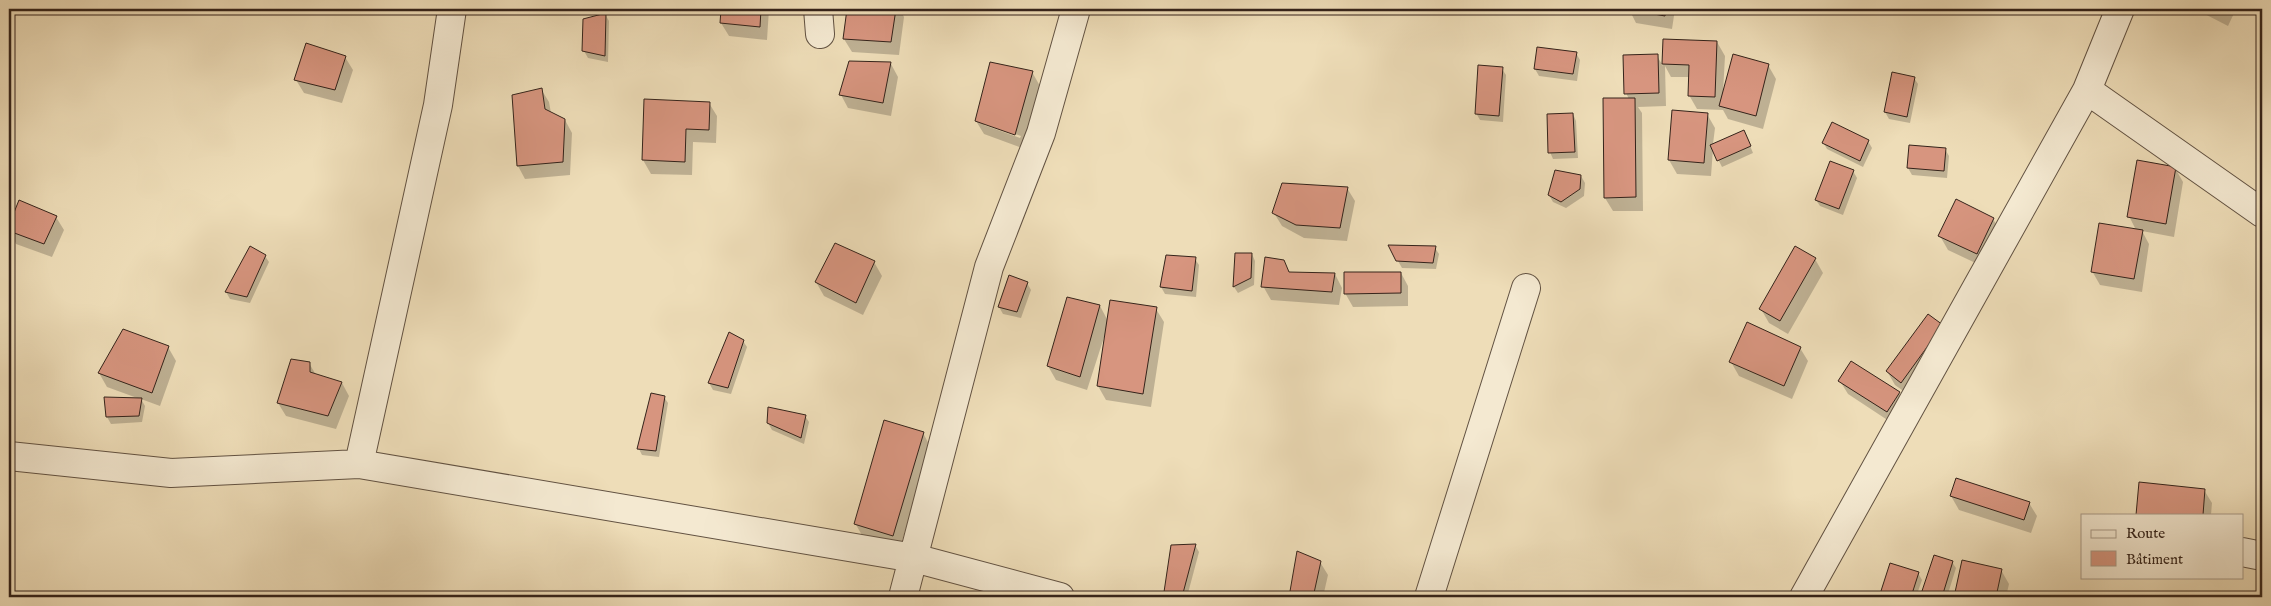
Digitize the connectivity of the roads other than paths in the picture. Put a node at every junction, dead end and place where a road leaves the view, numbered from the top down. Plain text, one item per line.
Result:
1 (452, 9) edge
2 (1076, 9) edge
3 (2120, 9) edge
4 (2087, 90) junction
5 (2262, 213) edge
6 (1526, 288) dead end
7 (9, 456) edge
8 (359, 464) junction
9 (2244, 552) edge
10 (2262, 556) edge
11 (914, 558) junction
12 (903, 597) edge
13 (1060, 597) edge
14 (1429, 597) edge
15 (1804, 597) edge

1 - 8 street
2 - 11 street
3 - 4 street
4 - 5 street
4 - 15 street
6 - 14 street
7 - 8 street
8 - 11 street
9 - 10 street
11 - 12 street
11 - 13 street

